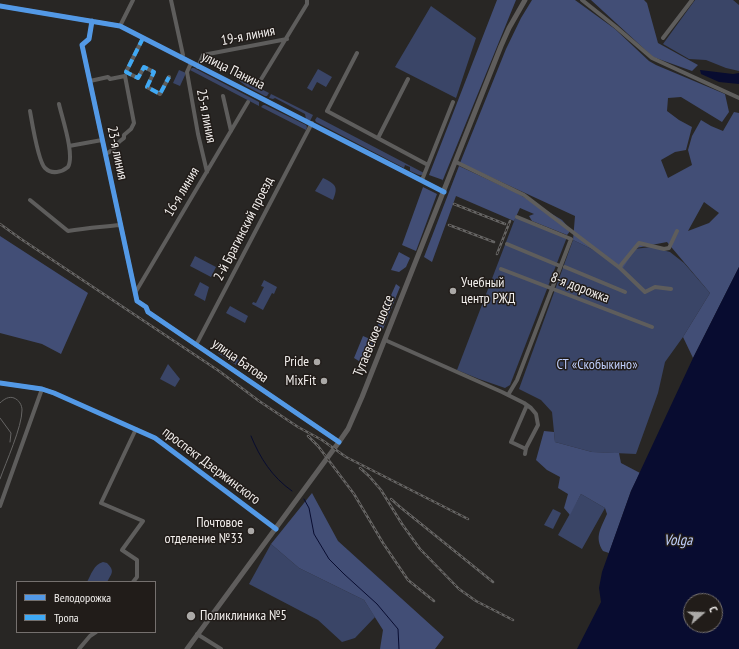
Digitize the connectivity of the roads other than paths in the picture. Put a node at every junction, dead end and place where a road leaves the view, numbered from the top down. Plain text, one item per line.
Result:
1 (133, 0) edge
2 (171, 0) edge
3 (307, 0) edge
4 (525, 0) edge
5 (582, 0) edge
6 (692, 0) edge
7 (0, 6) edge
8 (92, 21) junction
9 (120, 26) junction
10 (143, 38) junction
11 (663, 38) dead end
12 (287, 39) junction
13 (357, 53) dead end
14 (181, 58) junction
15 (191, 63) junction
16 (198, 66) junction
17 (169, 77) dead end
18 (408, 79) dead end
19 (90, 81) junction
20 (257, 86) dead end
21 (223, 96) dead end
22 (739, 98) edge
23 (248, 102) dead end
24 (453, 102) dead end
25 (59, 104) dead end
26 (30, 111) dead end
27 (312, 123) junction
28 (231, 131) junction
29 (378, 138) junction
30 (102, 140) junction
31 (69, 146) junction
32 (105, 154) junction
33 (456, 162) junction
34 (428, 165) junction
35 (207, 172) junction
36 (422, 180) junction
37 (444, 192) junction
38 (30, 200) dead end
39 (517, 217) dead end
40 (120, 225) junction
41 (678, 231) dead end
42 (507, 244) dead end
43 (560, 266) junction
44 (565, 267) dead end
45 (501, 268) dead end
46 (620, 268) junction
47 (551, 288) junction
48 (672, 289) dead end
49 (625, 292) dead end
50 (134, 293) junction
51 (652, 327) dead end
52 (385, 340) junction
53 (196, 345) junction
54 (0, 383) edge
55 (42, 389) junction
56 (508, 395) junction
57 (527, 405) junction
58 (136, 430) junction
59 (340, 442) junction
60 (526, 449) junction
61 (525, 454) dead end
62 (0, 506) edge
63 (276, 529) junction
64 (134, 581) edge
65 (94, 633) edge
66 (197, 634) junction
67 (79, 649) edge
68 (187, 649) edge
69 (221, 649) edge

1 - 9 street
2 - 14 street
3 - 12 street
4 - 33 main road, Тутаевское шоссе
5 - 22 street
6 - 11 street
7 - 8 street, улица Панина
8 - 9 street, улица Панина
8 - 19 street, 23-я линия
9 - 10 street, улица Панина
10 - 14 street, улица Панина
10 - 17 street
12 - 16 street, 19-я линия
12 - 20 street
13 - 29 street
14 - 15 street, улица Панина
15 - 16 street, улица Панина
15 - 35 street, 25-я линия
16 - 27 street, улица Панина
18 - 29 street
19 - 30 street, 23-я линия
19 - 32 street, 23-я линия
21 - 28 street
23 - 28 street, 16-я линия
24 - 34 street
25 - 31 street
26 - 31 street
27 - 36 street, улица Панина
27 - 53 street, 2-й Брагинский проезд
28 - 35 street, 16-я линия
29 - 34 street
30 - 31 street
30 - 32 street, 23-я линия
32 - 40 street, 23-я линия
33 - 37 main road, Тутаевское шоссе
33 - 46 street
34 - 36 street
35 - 50 street, 16-я линия
36 - 37 street, улица Панина
37 - 52 main road, Тутаевское шоссе
38 - 40 street
39 - 43 street
40 - 50 street, 23-я линия
41 - 46 street
42 - 43 street
43 - 47 street
44 - 49 street
45 - 47 street, 8-я дорожка
46 - 48 street
47 - 51 street, 8-я дорожка
47 - 56 street
50 - 53 street, улица Батова
52 - 56 street
52 - 59 main road, Тутаевское шоссе
53 - 59 street, улица Батова
54 - 55 street, проспект Дзержинского
55 - 58 street, проспект Дзержинского
55 - 62 street
56 - 57 street
57 - 60 street
57 - 60 street
58 - 63 street, проспект Дзержинского
58 - 64 street
59 - 63 main road, Тутаевское шоссе
60 - 61 street
63 - 66 main road, Тутаевское шоссе
65 - 67 street
66 - 68 main road, Тутаевское шоссе
66 - 69 street

